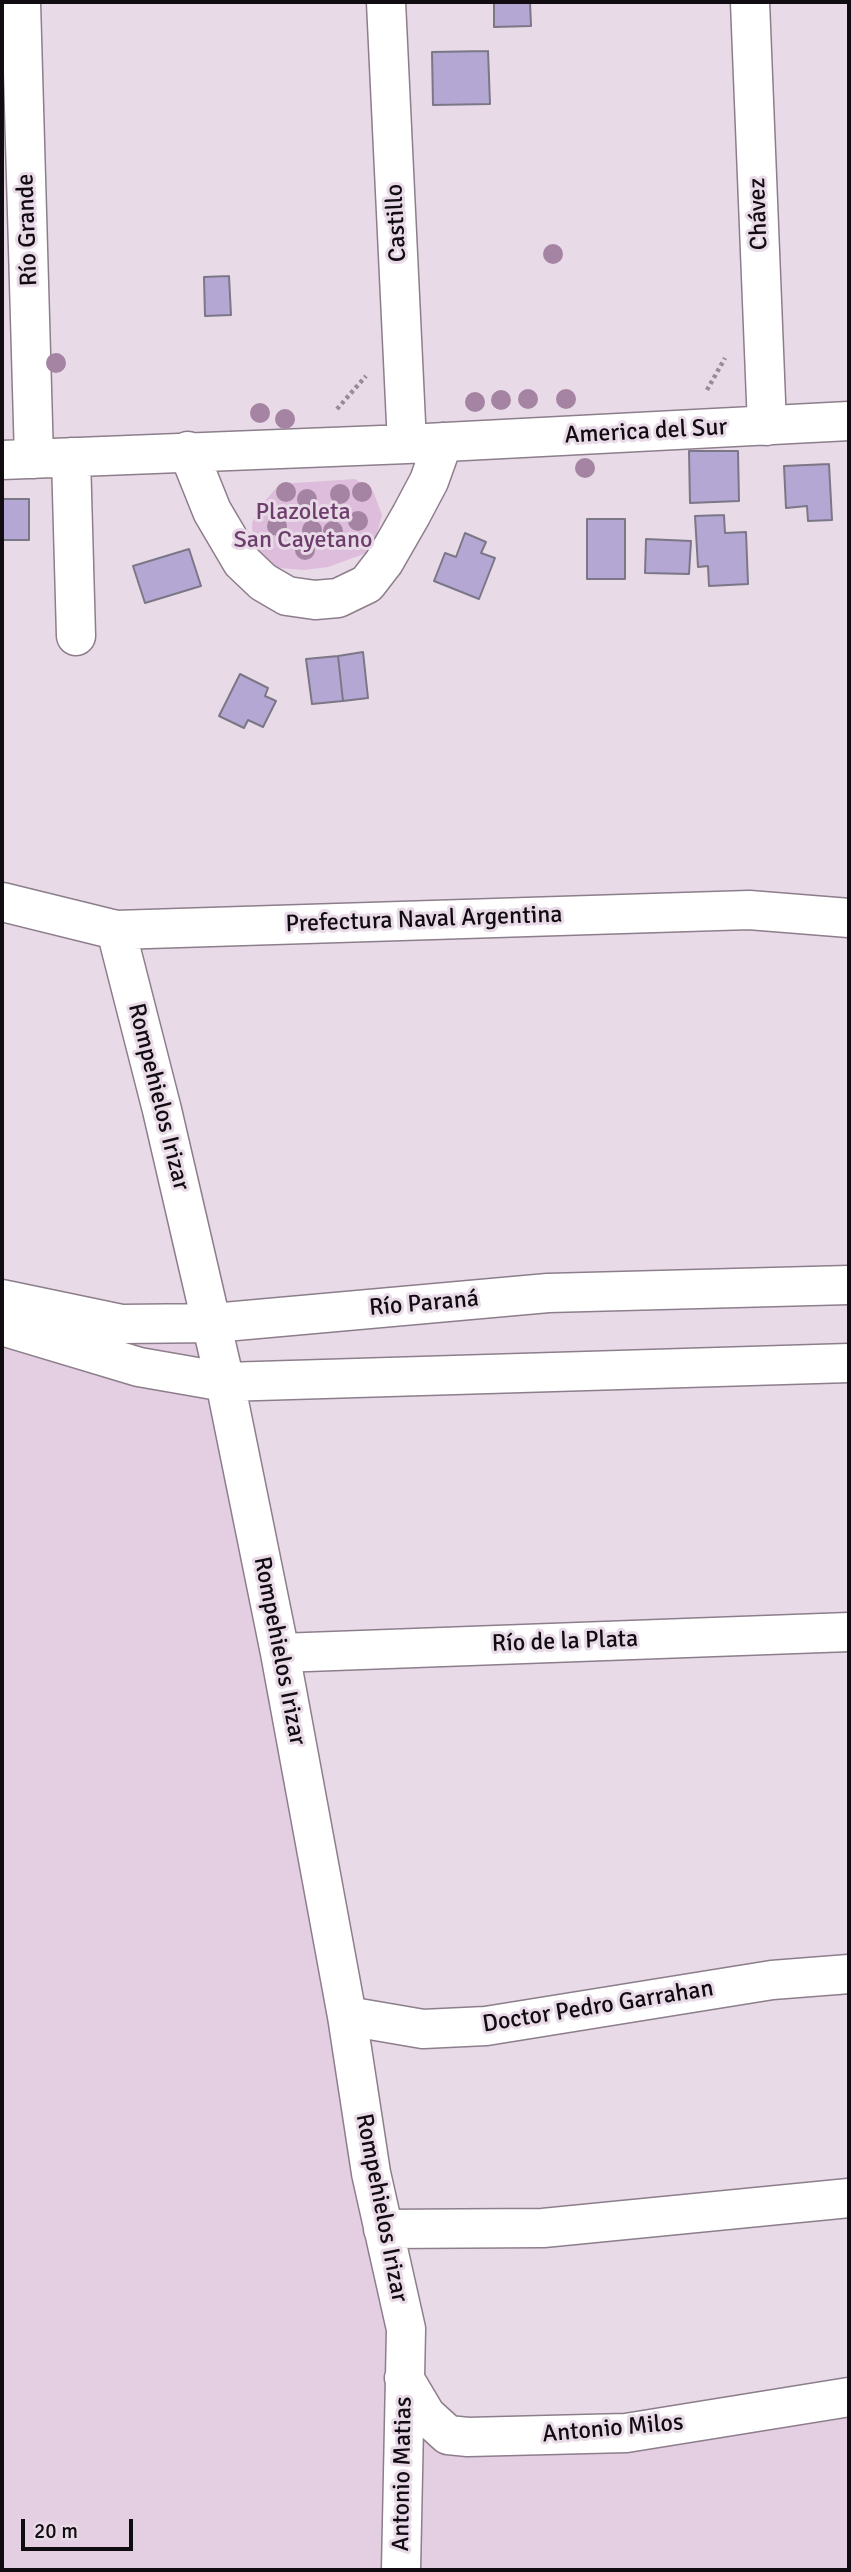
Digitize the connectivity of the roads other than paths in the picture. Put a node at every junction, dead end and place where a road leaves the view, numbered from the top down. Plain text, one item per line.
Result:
1 (21, 2) edge
2 (386, 2) edge
3 (750, 2) edge
4 (849, 421) edge
5 (767, 425) junction
6 (425, 443) junction
7 (188, 451) junction
8 (36, 459) edge
9 (76, 636) dead end
10 (2, 902) edge
11 (849, 918) edge
12 (116, 930) junction
13 (849, 1285) edge
14 (2, 1299) edge
15 (213, 1324) junction
16 (2, 1326) edge
17 (849, 1363) edge
18 (225, 1382) junction
19 (849, 1632) edge
20 (280, 1653) junction
21 (849, 1974) edge
22 (347, 2016) junction
23 (849, 2198) edge
24 (383, 2229) junction
25 (404, 2378) junction
26 (849, 2398) edge
27 (401, 2570) edge

1 - 8 street, Río Grande
2 - 6 street, Castillo
3 - 5 street, Chávez
4 - 5 street, America del Sur
5 - 6 street, America del Sur
6 - 7 street, America del Sur
6 - 7 street
7 - 8 street, America del Sur
8 - 9 street, Río Grande
10 - 12 street, Prefectura Naval Argentina
11 - 12 street, Prefectura Naval Argentina
12 - 15 street, Rompehielos Irizar
13 - 15 street, Río Paraná
14 - 15 street, Río Paraná
15 - 18 street, Rompehielos Irizar
16 - 18 street
17 - 18 street
18 - 20 street, Rompehielos Irizar
19 - 20 street, Río de la Plata
20 - 22 street, Rompehielos Irizar
21 - 22 street, Doctor Pedro Garrahan
22 - 24 street, Rompehielos Irizar
23 - 24 street
24 - 25 street, Rompehielos Irizar
25 - 26 street, Antonio Milos
25 - 27 street, Antonio Matias

